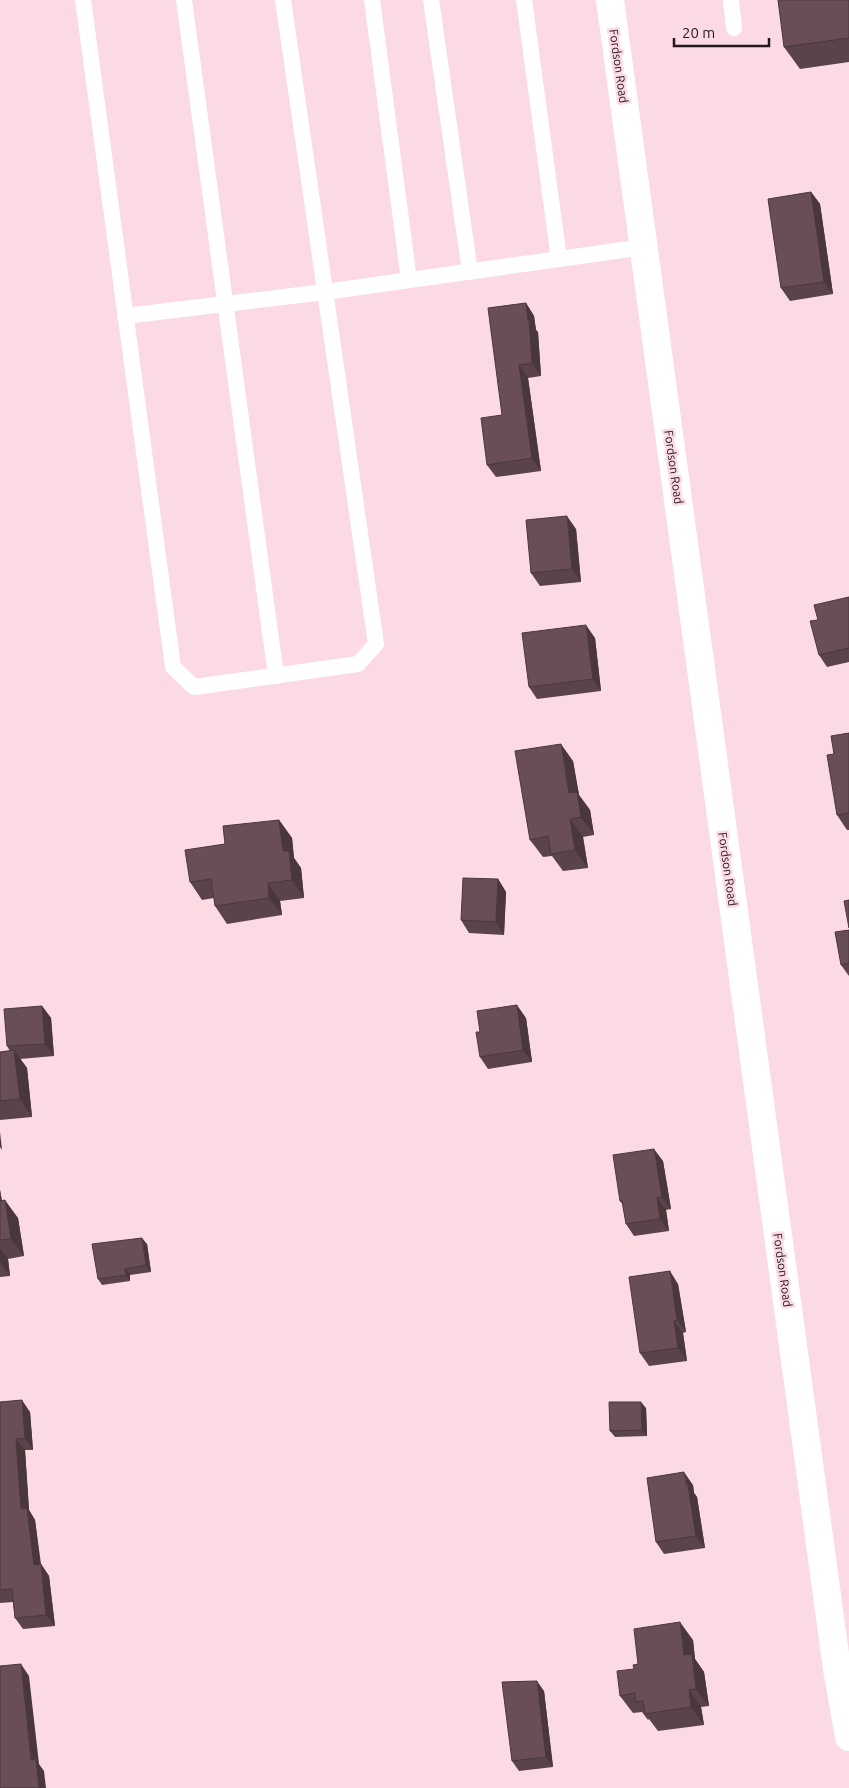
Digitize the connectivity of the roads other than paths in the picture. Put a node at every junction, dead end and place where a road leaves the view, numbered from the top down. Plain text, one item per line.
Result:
1 (83, 0) edge
2 (184, 0) edge
3 (283, 0) edge
4 (372, 0) edge
5 (431, 0) edge
6 (524, 0) edge
7 (610, 0) edge
8 (730, 0) edge
9 (734, 28) dead end
10 (644, 248) junction
11 (559, 259) junction
12 (470, 272) junction
13 (409, 280) junction
14 (325, 292) junction
15 (224, 304) junction
16 (125, 316) junction
17 (276, 676) junction
18 (849, 1737) edge

1 - 16 lane
2 - 15 lane
3 - 14 lane
4 - 13 lane
5 - 12 lane
6 - 11 lane
7 - 10 street, Fordson Road
8 - 9 lane
10 - 11 lane
10 - 18 street, Fordson Road
11 - 12 lane
12 - 13 lane
13 - 14 lane
14 - 15 lane
14 - 17 lane
15 - 16 lane
15 - 17 lane
16 - 17 lane

